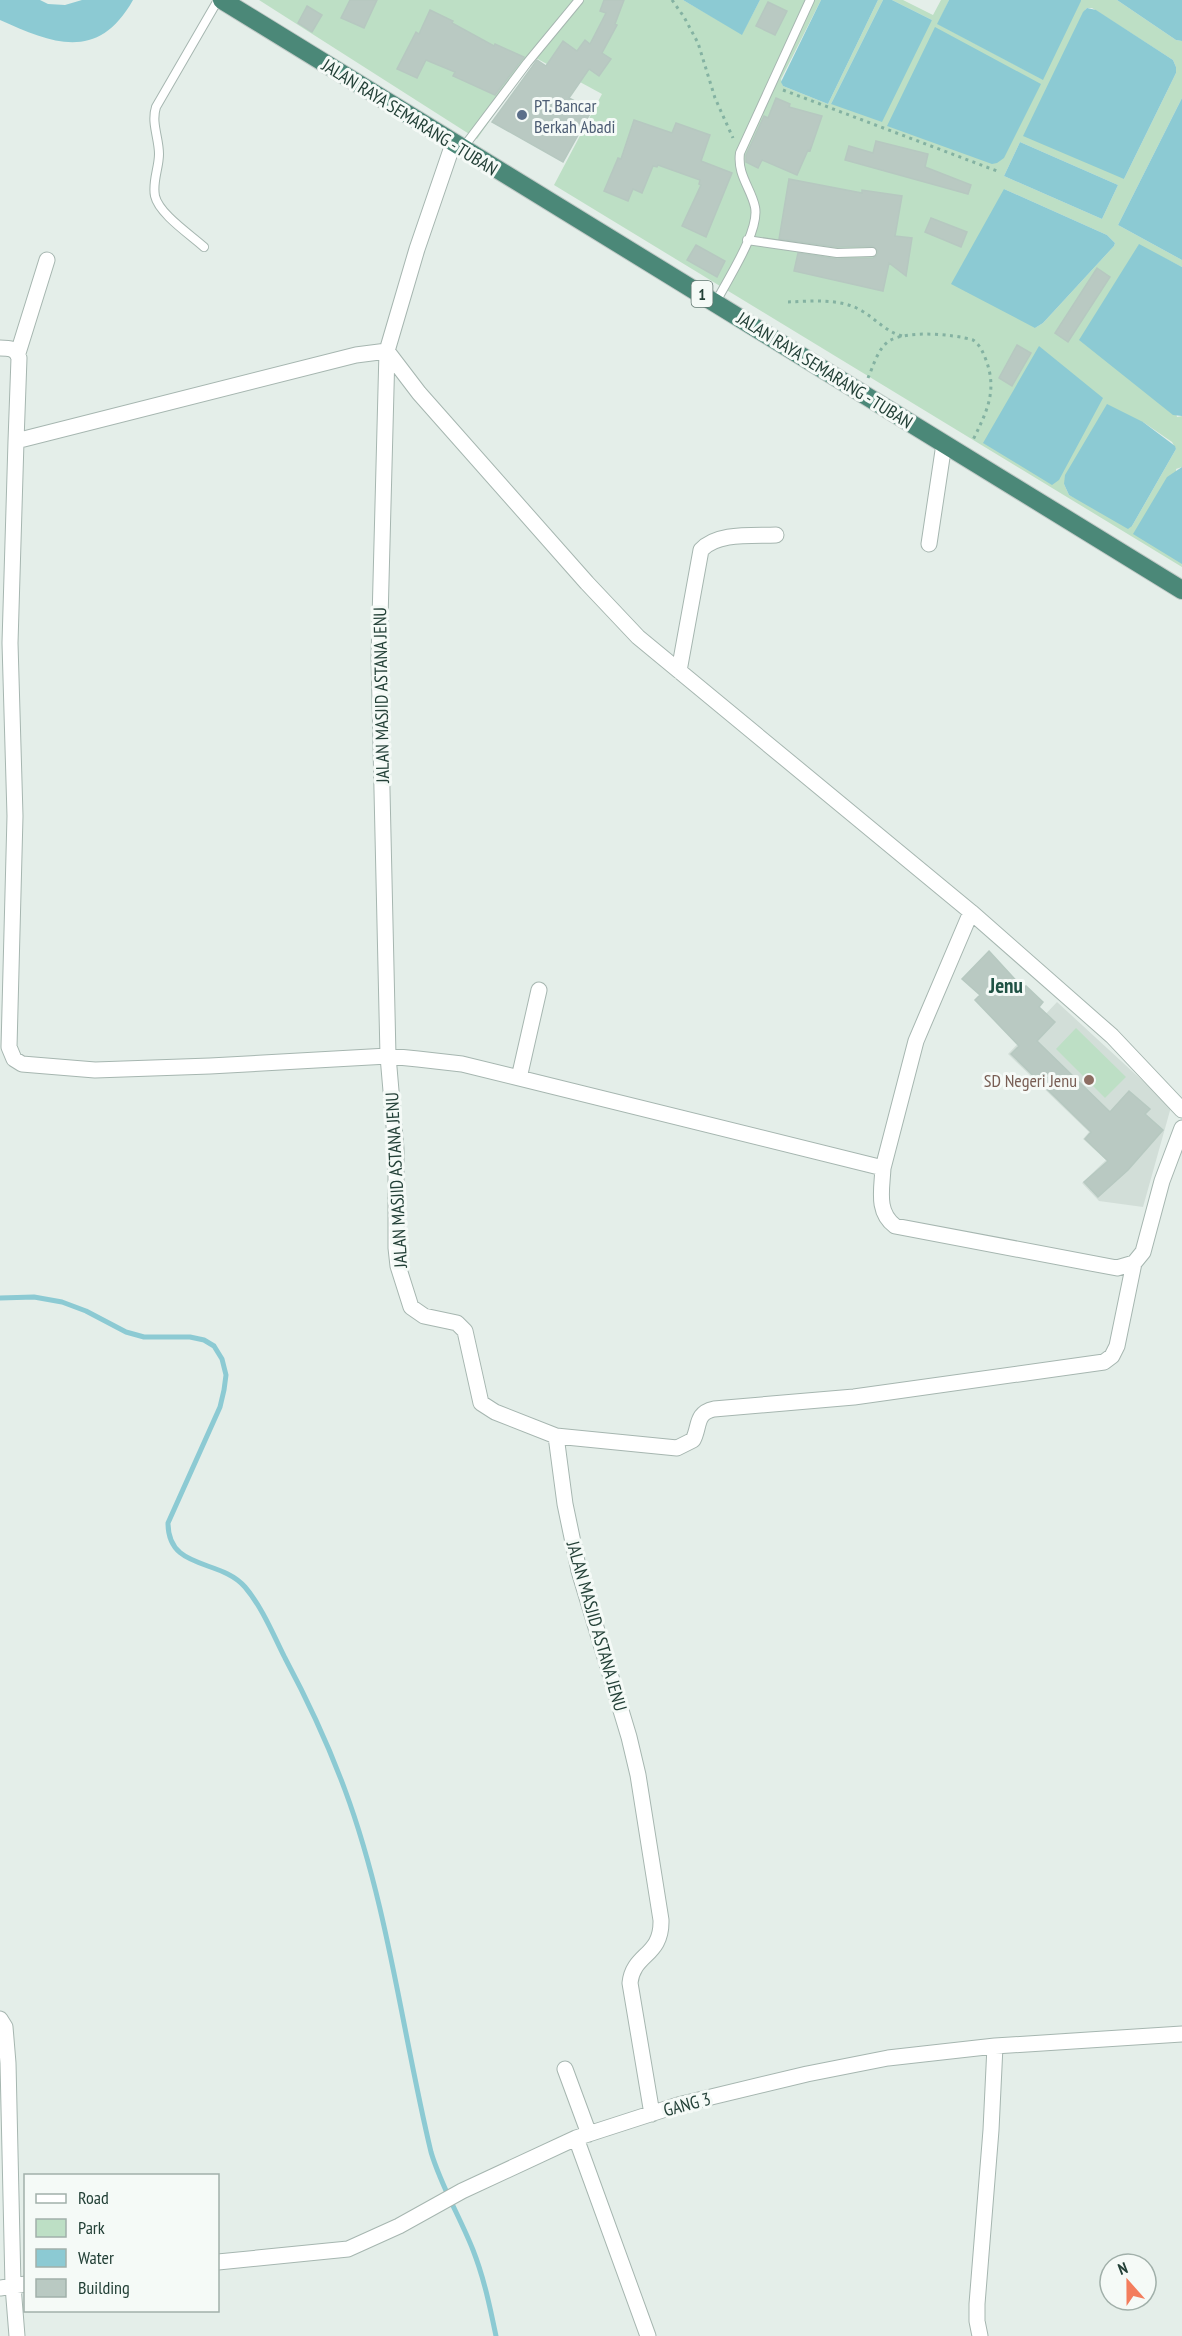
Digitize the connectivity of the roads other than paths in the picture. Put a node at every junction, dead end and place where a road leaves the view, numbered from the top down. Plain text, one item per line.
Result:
1 (220, 0) edge
2 (579, 0) edge
3 (810, 0) edge
4 (458, 147) junction
5 (747, 240) junction
6 (204, 247) dead end
7 (872, 252) dead end
8 (47, 260) dead end
9 (716, 302) junction
10 (0, 348) edge
11 (387, 351) junction
12 (18, 353) junction
13 (16, 441) junction
14 (944, 444) junction
15 (776, 535) dead end
16 (929, 544) dead end
17 (1182, 590) edge
18 (679, 671) junction
19 (6, 744) edge
20 (7, 864) edge
21 (971, 912) junction
22 (539, 990) dead end
23 (388, 1056) junction
24 (519, 1078) junction
25 (1182, 1110) edge
26 (1182, 1128) edge
27 (883, 1168) junction
28 (1134, 1263) junction
29 (555, 1436) junction
30 (0, 2019) edge
31 (1182, 2034) edge
32 (995, 2046) junction
33 (565, 2069) dead end
34 (652, 2114) junction
35 (583, 2136) junction
36 (219, 2262) edge
37 (13, 2286) edge
38 (17, 2336) edge
39 (648, 2336) edge
40 (980, 2336) edge

1 - 4 highway, JALAN RAYA SEMARANG - TUBAN / 1
1 - 6 lane
2 - 4 lane
3 - 5 lane
4 - 9 highway, JALAN RAYA SEMARANG - TUBAN / 1
4 - 11 street, JALAN MASJID ASTANA JENU
5 - 7 lane
5 - 9 lane
8 - 12 street
9 - 14 highway, JALAN RAYA SEMARANG - TUBAN / 1
10 - 12 street
11 - 13 street
11 - 18 street
11 - 23 street, JALAN MASJID ASTANA JENU
12 - 13 street
13 - 19 street
14 - 16 street
14 - 17 highway, JALAN RAYA SEMARANG - TUBAN / 1
15 - 18 street
18 - 21 street
19 - 20 street
20 - 23 street
21 - 25 street
21 - 27 street
22 - 24 street
23 - 24 street
23 - 29 street, JALAN MASJID ASTANA JENU
24 - 27 street
26 - 28 street
27 - 28 street
28 - 29 street
29 - 34 street, JALAN MASJID ASTANA JENU
30 - 37 street
31 - 32 street, GANG 3
32 - 34 street, GANG 3
32 - 40 street
33 - 35 street
34 - 35 street, GANG 3
35 - 36 street, GANG 3
35 - 39 street
37 - 38 street

